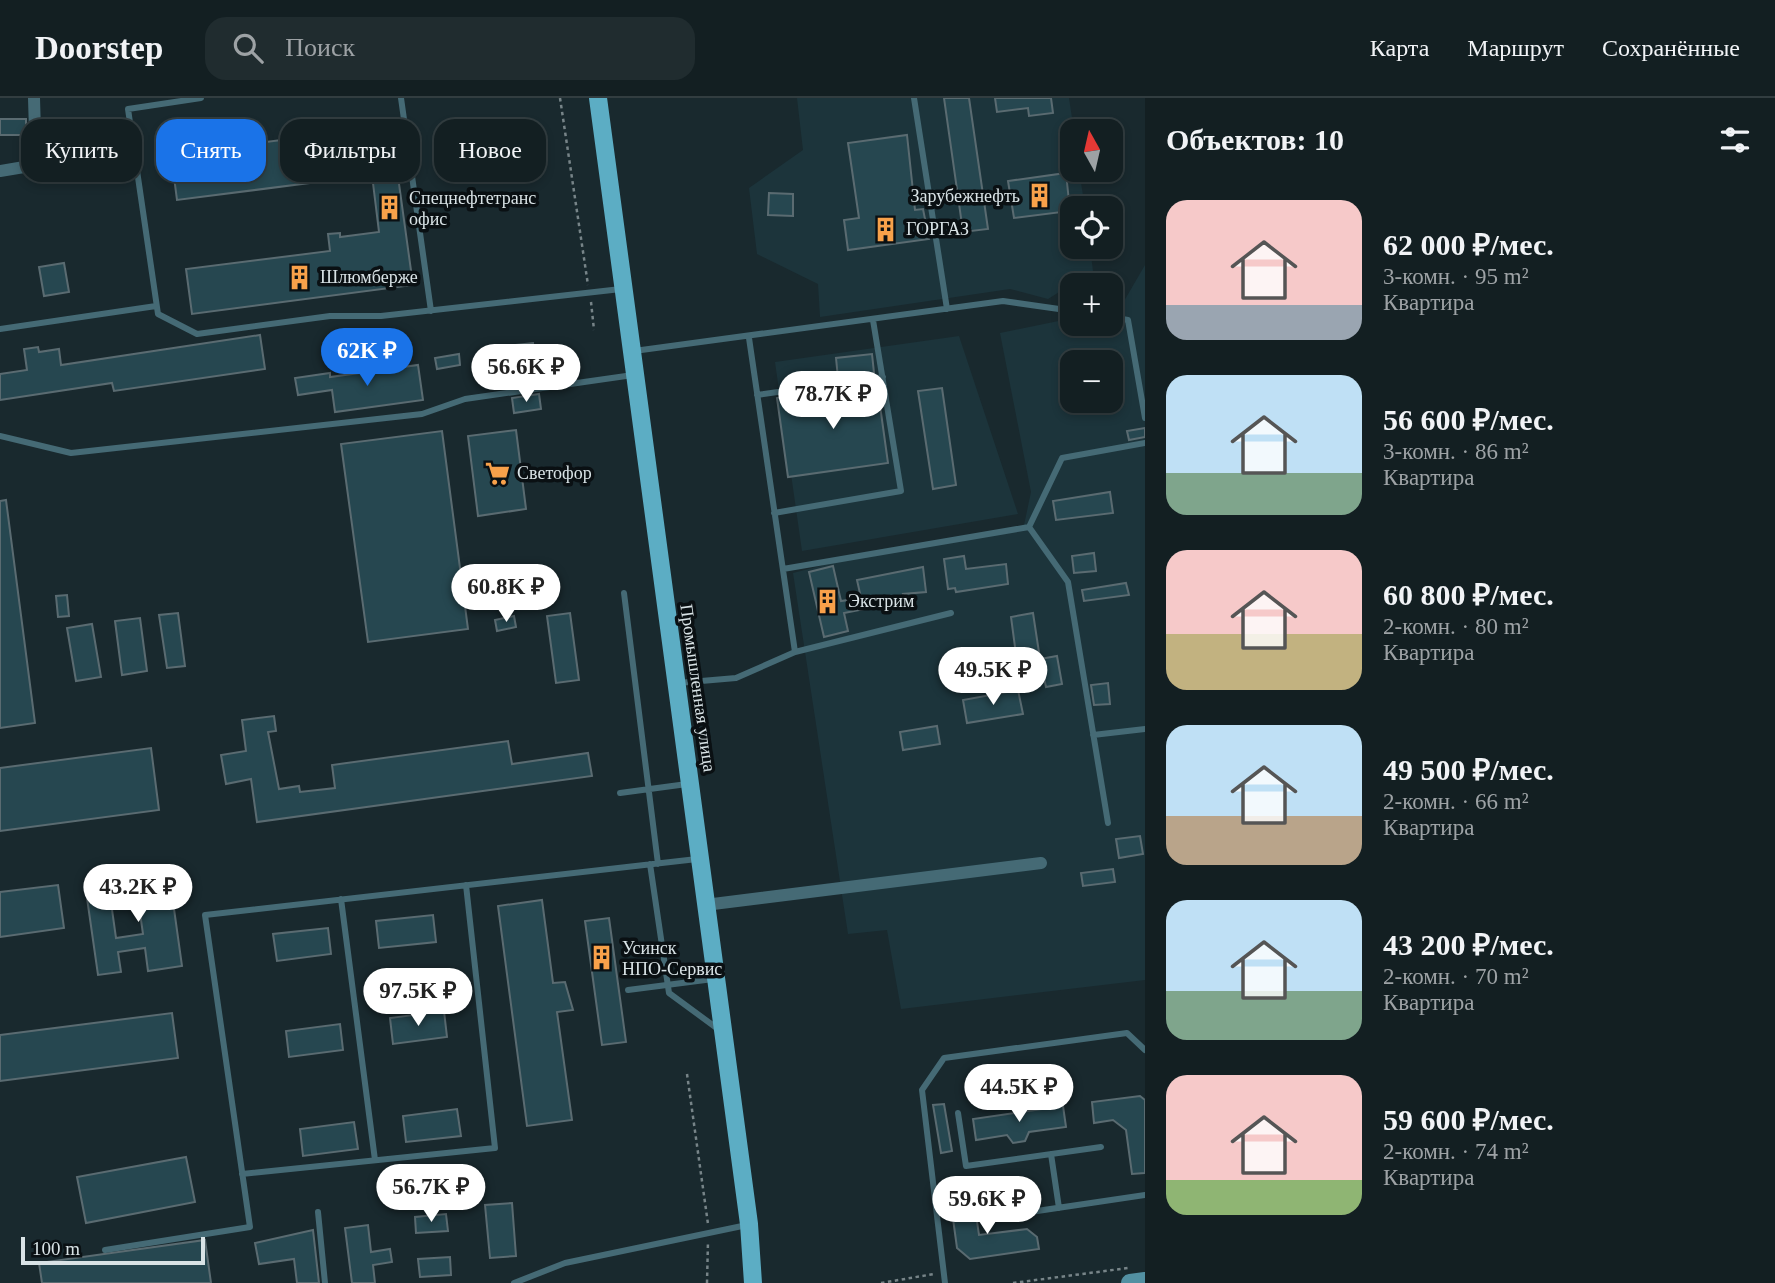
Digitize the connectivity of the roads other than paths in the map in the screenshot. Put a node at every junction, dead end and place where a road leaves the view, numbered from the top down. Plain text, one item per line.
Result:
1 (34, 98) edge
2 (201, 98) edge
3 (401, 98) edge
4 (598, 98) edge
5 (914, 98) edge
6 (0, 171) edge
7 (624, 289) junction
8 (156, 306) junction
9 (947, 309) junction
10 (1060, 310) edge
11 (430, 311) junction
12 (1123, 319) edge
13 (873, 320) junction
14 (0, 329) edge
15 (749, 338) junction
16 (632, 351) junction
17 (635, 375) junction
18 (883, 377) junction
19 (757, 395) junction
20 (1145, 418) edge
21 (0, 436) edge
22 (1145, 443) edge
23 (774, 513) junction
24 (1029, 527) junction
25 (783, 569) junction
26 (624, 593) dead end
27 (951, 613) dead end
28 (794, 652) junction
29 (676, 683) junction
30 (1145, 729) edge
31 (1093, 735) junction
32 (689, 784) junction
33 (648, 789) junction
34 (620, 793) dead end
35 (1108, 823) dead end
36 (699, 858) junction
37 (1041, 863) dead end
38 (654, 864) junction
39 (466, 885) junction
40 (341, 899) junction
41 (705, 905) junction
42 (715, 978) junction
43 (668, 985) junction
44 (628, 990) dead end
45 (722, 1032) junction
46 (1145, 1050) edge
47 (958, 1113) dead end
48 (1101, 1147) dead end
49 (1051, 1154) junction
50 (375, 1160) junction
51 (243, 1174) junction
52 (1145, 1195) edge
53 (1059, 1208) junction
54 (318, 1212) dead end
55 (990, 1218) dead end
56 (748, 1224) junction
57 (105, 1250) dead end
58 (1131, 1275) edge
59 (1145, 1281) edge
60 (325, 1283) edge
61 (514, 1283) edge
62 (753, 1283) edge
63 (945, 1283) edge

1 - 6 street
2 - 8 lane
3 - 11 lane
4 - 7 main road, Промышленная улица
5 - 9 lane
7 - 11 lane
7 - 16 main road, Промышленная улица
8 - 11 lane
8 - 14 lane
9 - 10 lane
9 - 13 lane
12 - 20 lane
13 - 15 lane
13 - 18 lane
15 - 16 lane
15 - 19 lane
16 - 17 main road, Промышленная улица
17 - 21 lane
17 - 29 main road, Промышленная улица
18 - 19 lane
18 - 23 lane
19 - 23 lane
22 - 24 lane
23 - 25 lane
24 - 25 lane
24 - 31 lane
25 - 28 lane
26 - 33 lane
27 - 28 lane
28 - 29 lane
29 - 32 main road, Промышленная улица
30 - 31 lane
31 - 35 lane
32 - 33 lane
32 - 36 main road, Промышленная улица
33 - 34 lane
33 - 38 lane
36 - 38 lane
36 - 41 main road, Промышленная улица
37 - 41 street
38 - 39 lane
38 - 43 lane
39 - 40 lane
39 - 50 lane
40 - 50 lane
40 - 51 lane
41 - 42 main road, Промышленная улица
42 - 43 lane
42 - 45 main road, Промышленная улица
43 - 44 lane
43 - 45 lane
45 - 56 main road, Промышленная улица
46 - 63 lane
47 - 49 lane
48 - 49 lane
49 - 53 lane
50 - 51 lane
51 - 57 lane
52 - 53 lane
53 - 55 lane
54 - 60 lane
56 - 61 lane
56 - 62 main road, Промышленная улица
58 - 59 main road

